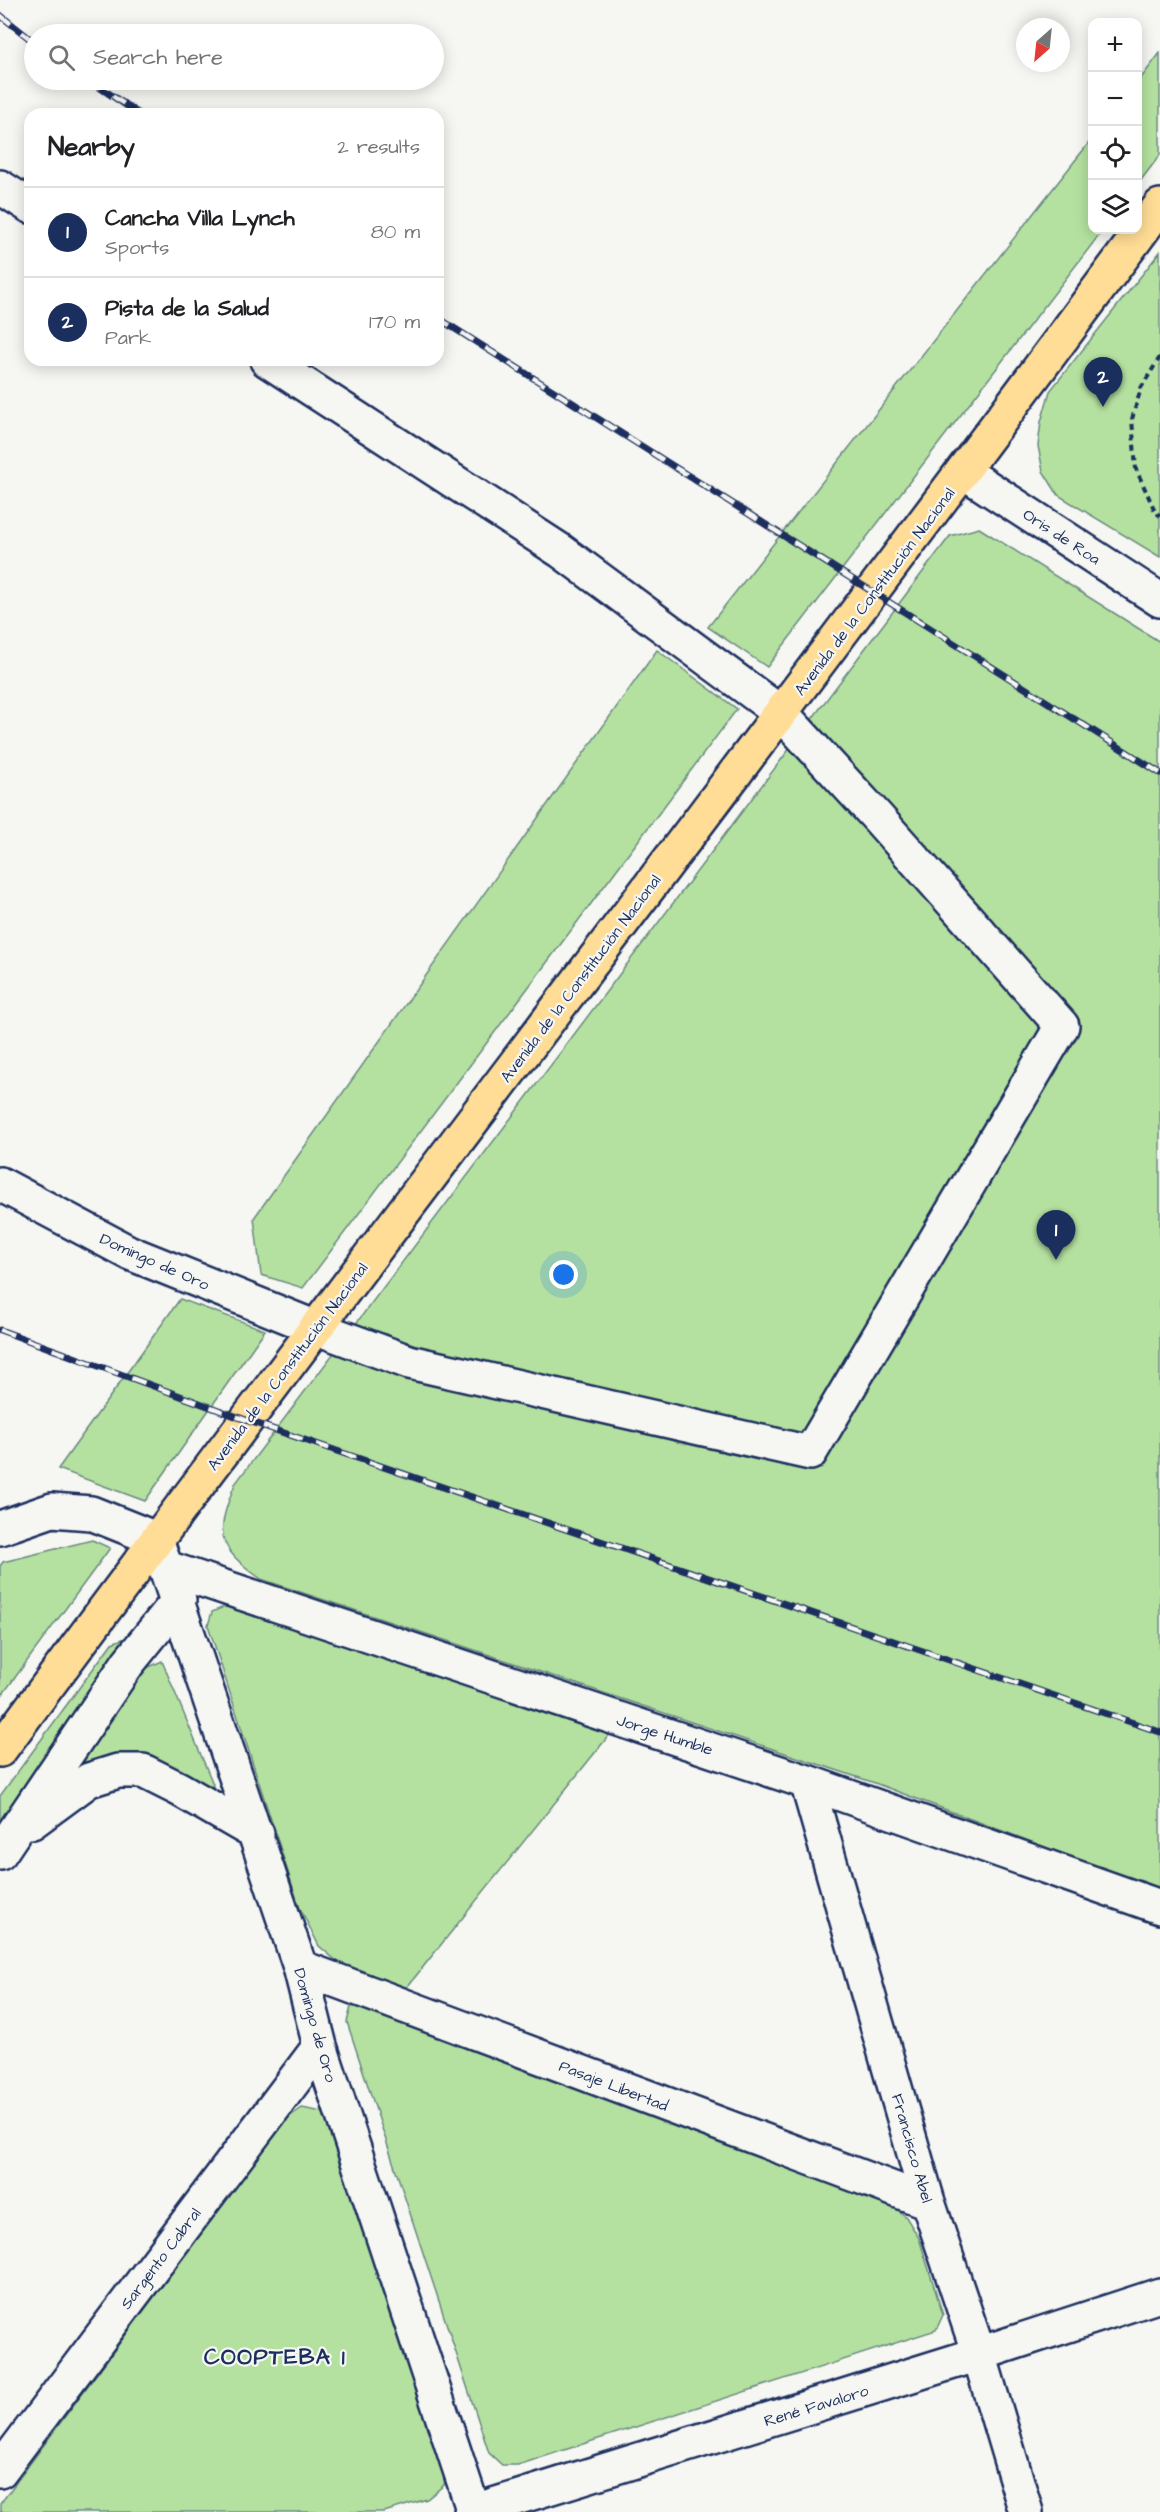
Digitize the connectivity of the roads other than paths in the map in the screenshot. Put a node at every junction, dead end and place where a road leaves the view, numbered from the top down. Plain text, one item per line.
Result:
1 (0, 187) edge
2 (24, 202) edge
3 (1160, 206) edge
4 (276, 366) edge
5 (964, 472) junction
6 (1160, 600) edge
7 (782, 714) junction
8 (0, 1184) edge
9 (314, 1327) junction
10 (0, 1528) edge
11 (162, 1554) junction
12 (179, 1600) junction
13 (0, 1750) edge
14 (807, 1782) junction
15 (257, 1834) junction
16 (6, 1844) edge
17 (1160, 1907) edge
18 (300, 1967) junction
19 (320, 2046) junction
20 (928, 2202) junction
21 (1160, 2295) edge
22 (979, 2354) junction
23 (0, 2471) edge
24 (473, 2512) edge
25 (1026, 2512) edge

1 - 2 street
3 - 5 main road, Avenida de la Constitución Nacional
4 - 7 street
5 - 6 street, Oris de Roa
5 - 7 main road, Avenida de la Constitución Nacional
7 - 9 main road, Avenida de la Constitución Nacional
7 - 9 street, Domingo de Oro
8 - 9 street, Domingo de Oro
9 - 11 main road, Avenida de la Constitución Nacional
10 - 11 street, Jorge Humble
11 - 12 street, Domingo de Oro
11 - 13 main road, Avenida de la Constitución Nacional
11 - 14 street, Jorge Humble
12 - 15 street, Domingo de Oro
12 - 16 street
14 - 17 street, Jorge Humble
14 - 20 street, Francisco Abel
15 - 16 street
15 - 18 street, Domingo de Oro
18 - 19 street, Domingo de Oro
18 - 20 street, Pasaje Libertad
19 - 23 street, Sargento Cabral
19 - 24 street, Domingo de Oro
20 - 22 street, Francisco Abel
21 - 22 street, René Favaloro
22 - 24 street, René Favaloro
22 - 25 street, Francisco Abel

